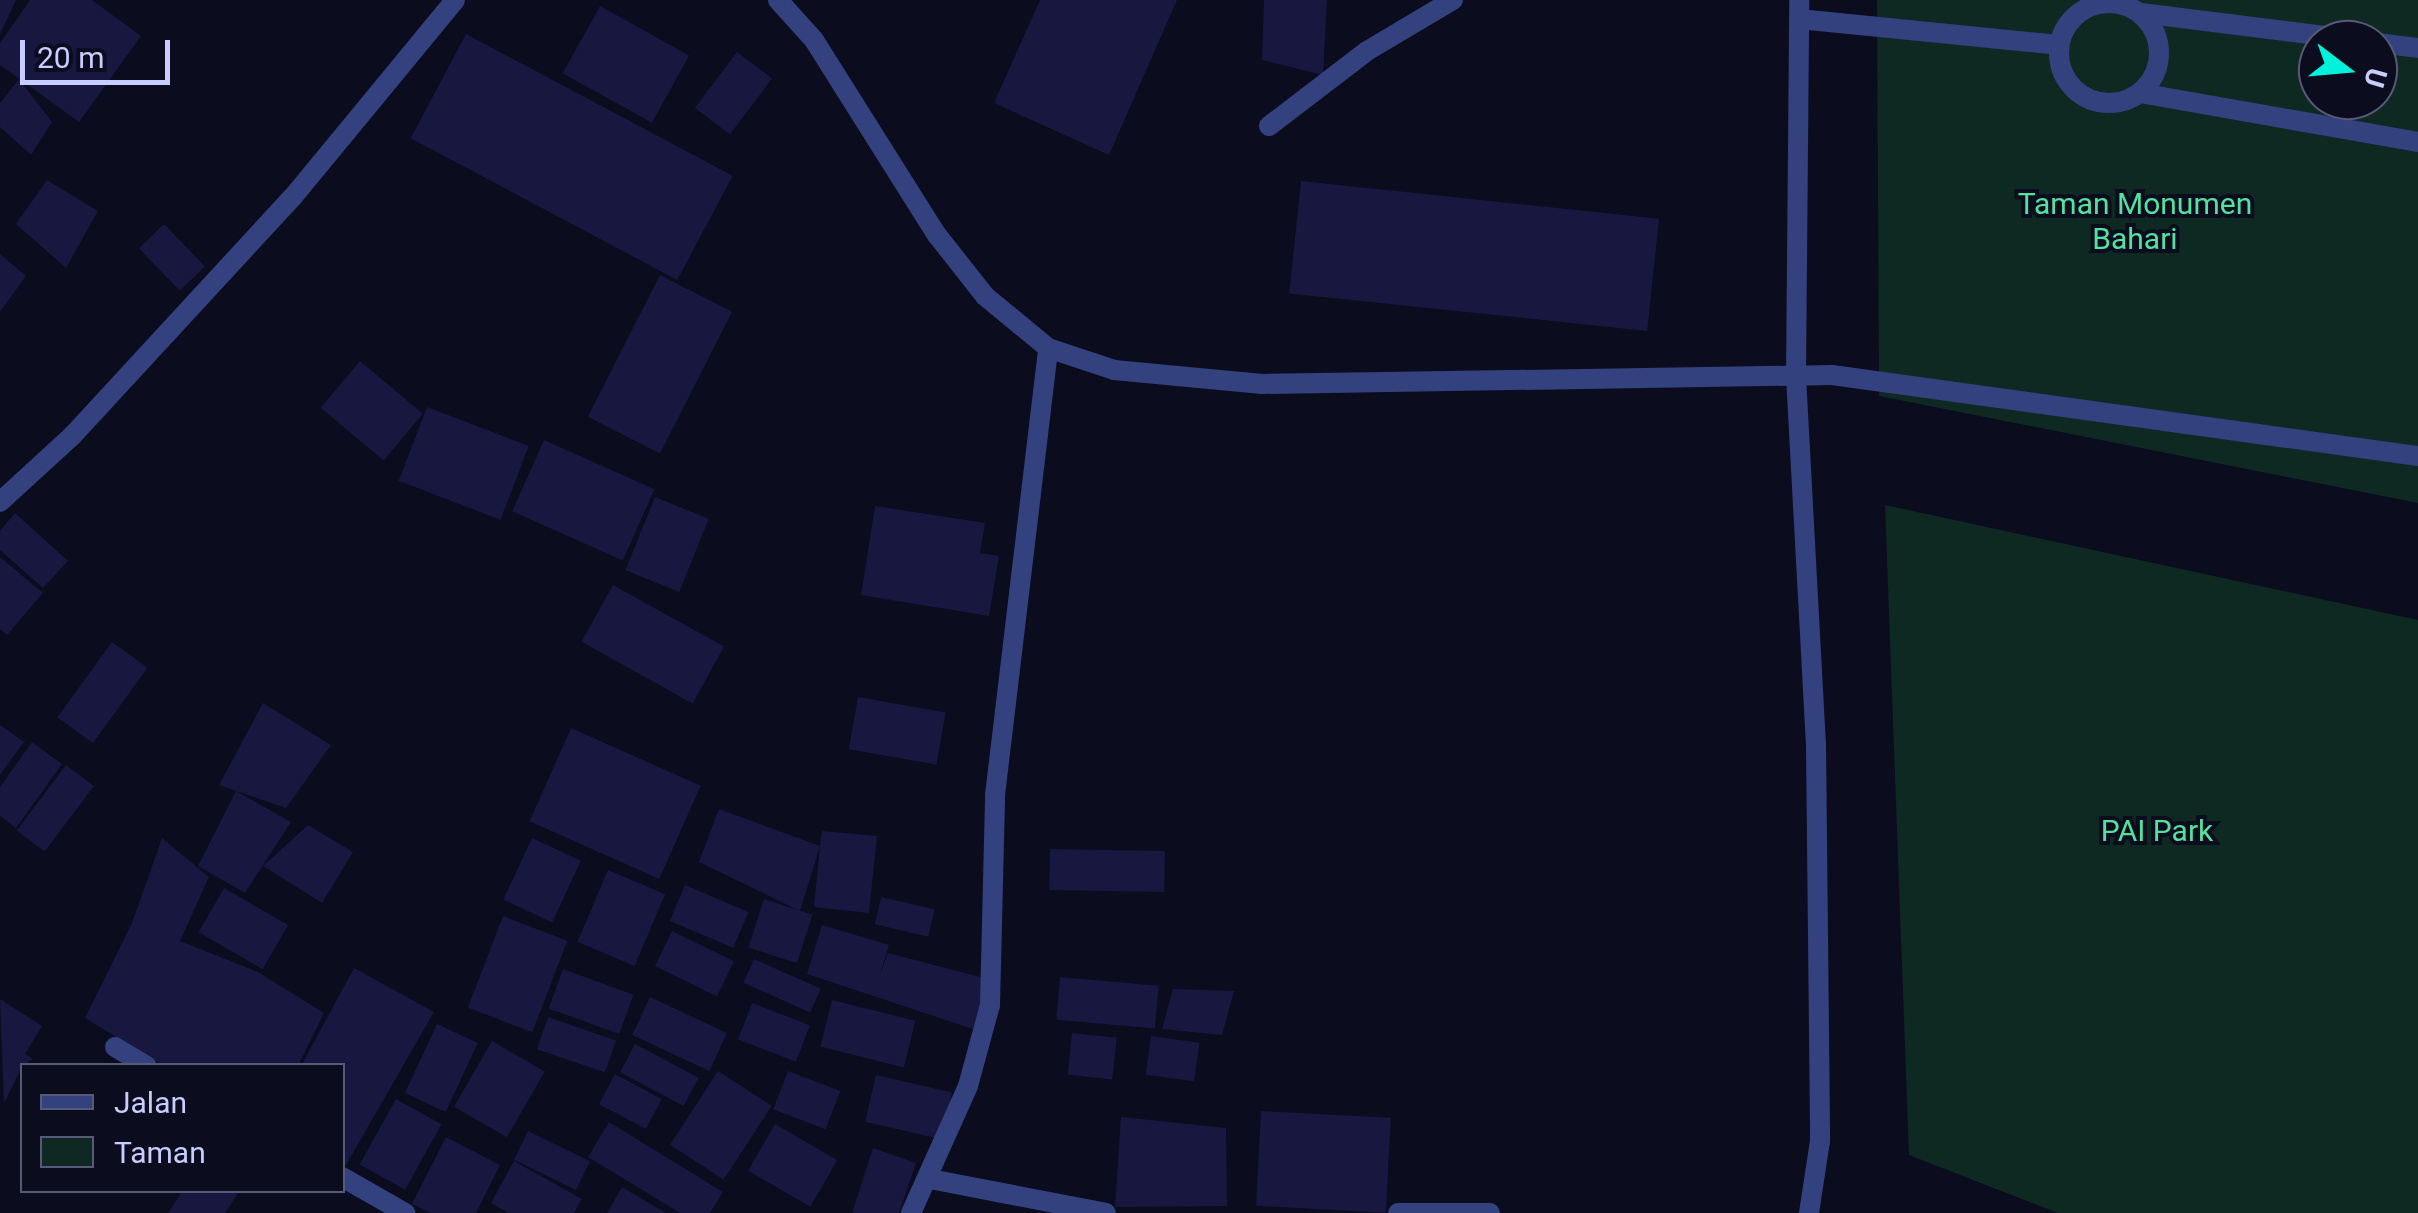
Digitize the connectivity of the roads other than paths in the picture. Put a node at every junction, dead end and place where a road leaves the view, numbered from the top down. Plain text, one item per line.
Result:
1 (455, 0) edge
2 (778, 0) edge
3 (1453, 0) edge
4 (1799, 10) edge
5 (2141, 13) junction
6 (2298, 33) edge
7 (2058, 45) junction
8 (2140, 93) junction
9 (1270, 126) dead end
10 (2418, 142) edge
11 (1048, 348) junction
12 (1796, 376) junction
13 (2418, 456) edge
14 (0, 502) edge
15 (115, 1047) dead end
16 (142, 1063) edge
17 (930, 1179) junction
18 (345, 1180) edge
19 (404, 1213) edge
20 (911, 1213) edge
21 (1106, 1213) edge
22 (1398, 1213) edge
23 (1490, 1213) edge
24 (1809, 1213) edge

1 - 14 street
2 - 11 street
3 - 9 street
4 - 7 street
4 - 12 street
5 - 6 street
5 - 7 street
5 - 8 street
7 - 8 street
8 - 10 street
11 - 12 street
11 - 17 street
12 - 13 street
12 - 24 street
15 - 16 street
17 - 20 street
17 - 21 street
18 - 19 street
22 - 23 street

